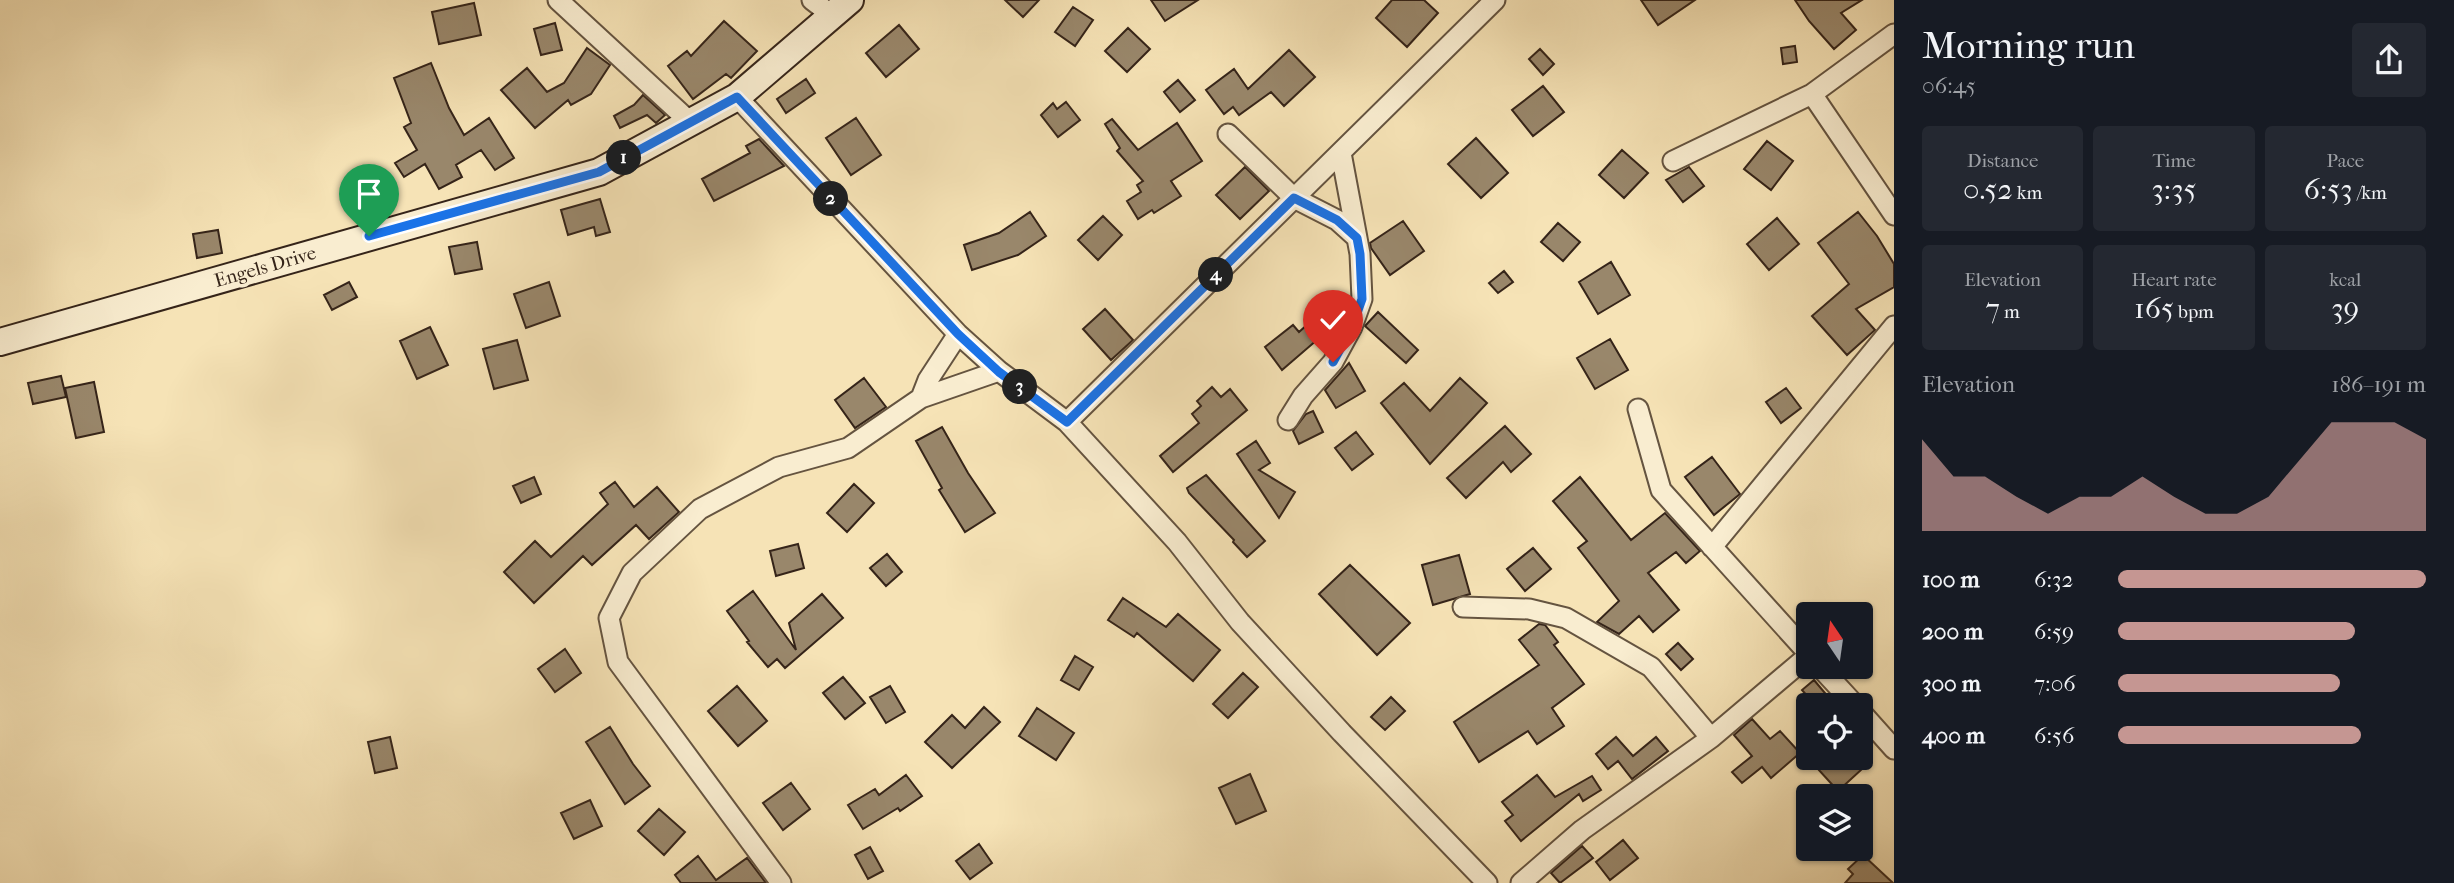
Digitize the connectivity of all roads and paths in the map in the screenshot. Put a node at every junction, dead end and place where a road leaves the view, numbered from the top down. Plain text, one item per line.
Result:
1 (558, 0) edge
2 (812, 0) edge
3 (1495, 0) edge
4 (842, 8) edge
5 (1894, 34) edge
6 (1812, 94) junction
7 (737, 97) junction
8 (689, 121) junction
9 (1228, 134) dead end
10 (1340, 152) junction
11 (1672, 161) dead end
12 (1294, 198) junction
13 (1894, 215) edge
14 (1357, 238) junction
15 (1894, 326) edge
16 (958, 334) junction
17 (0, 342) edge
18 (999, 372) junction
19 (920, 398) junction
20 (1638, 409) dead end
21 (1288, 421) dead end
22 (1067, 422) junction
23 (1712, 547) junction
24 (1463, 607) dead end
25 (1796, 641) edge
26 (1796, 664) edge
27 (1831, 679) edge
28 (1844, 693) edge
29 (1873, 726) edge
30 (1710, 738) junction
31 (1894, 749) edge
32 (781, 883) edge
33 (1487, 883) edge
34 (1521, 883) edge

1 - 8 street
2 - 4 street
3 - 10 street
4 - 7 street, Engels Drive
5 - 6 street
6 - 11 street
6 - 13 street
7 - 8 street, Engels Drive
7 - 16 street
8 - 17 street, Engels Drive
9 - 12 street
10 - 12 street
10 - 14 street
12 - 14 street
12 - 22 street
14 - 21 street
15 - 23 street
16 - 18 street
16 - 19 street
18 - 19 street
18 - 22 street
19 - 32 street
20 - 23 street
22 - 33 street
23 - 25 street
24 - 30 street
26 - 30 street
27 - 28 street
29 - 31 street
30 - 34 street

